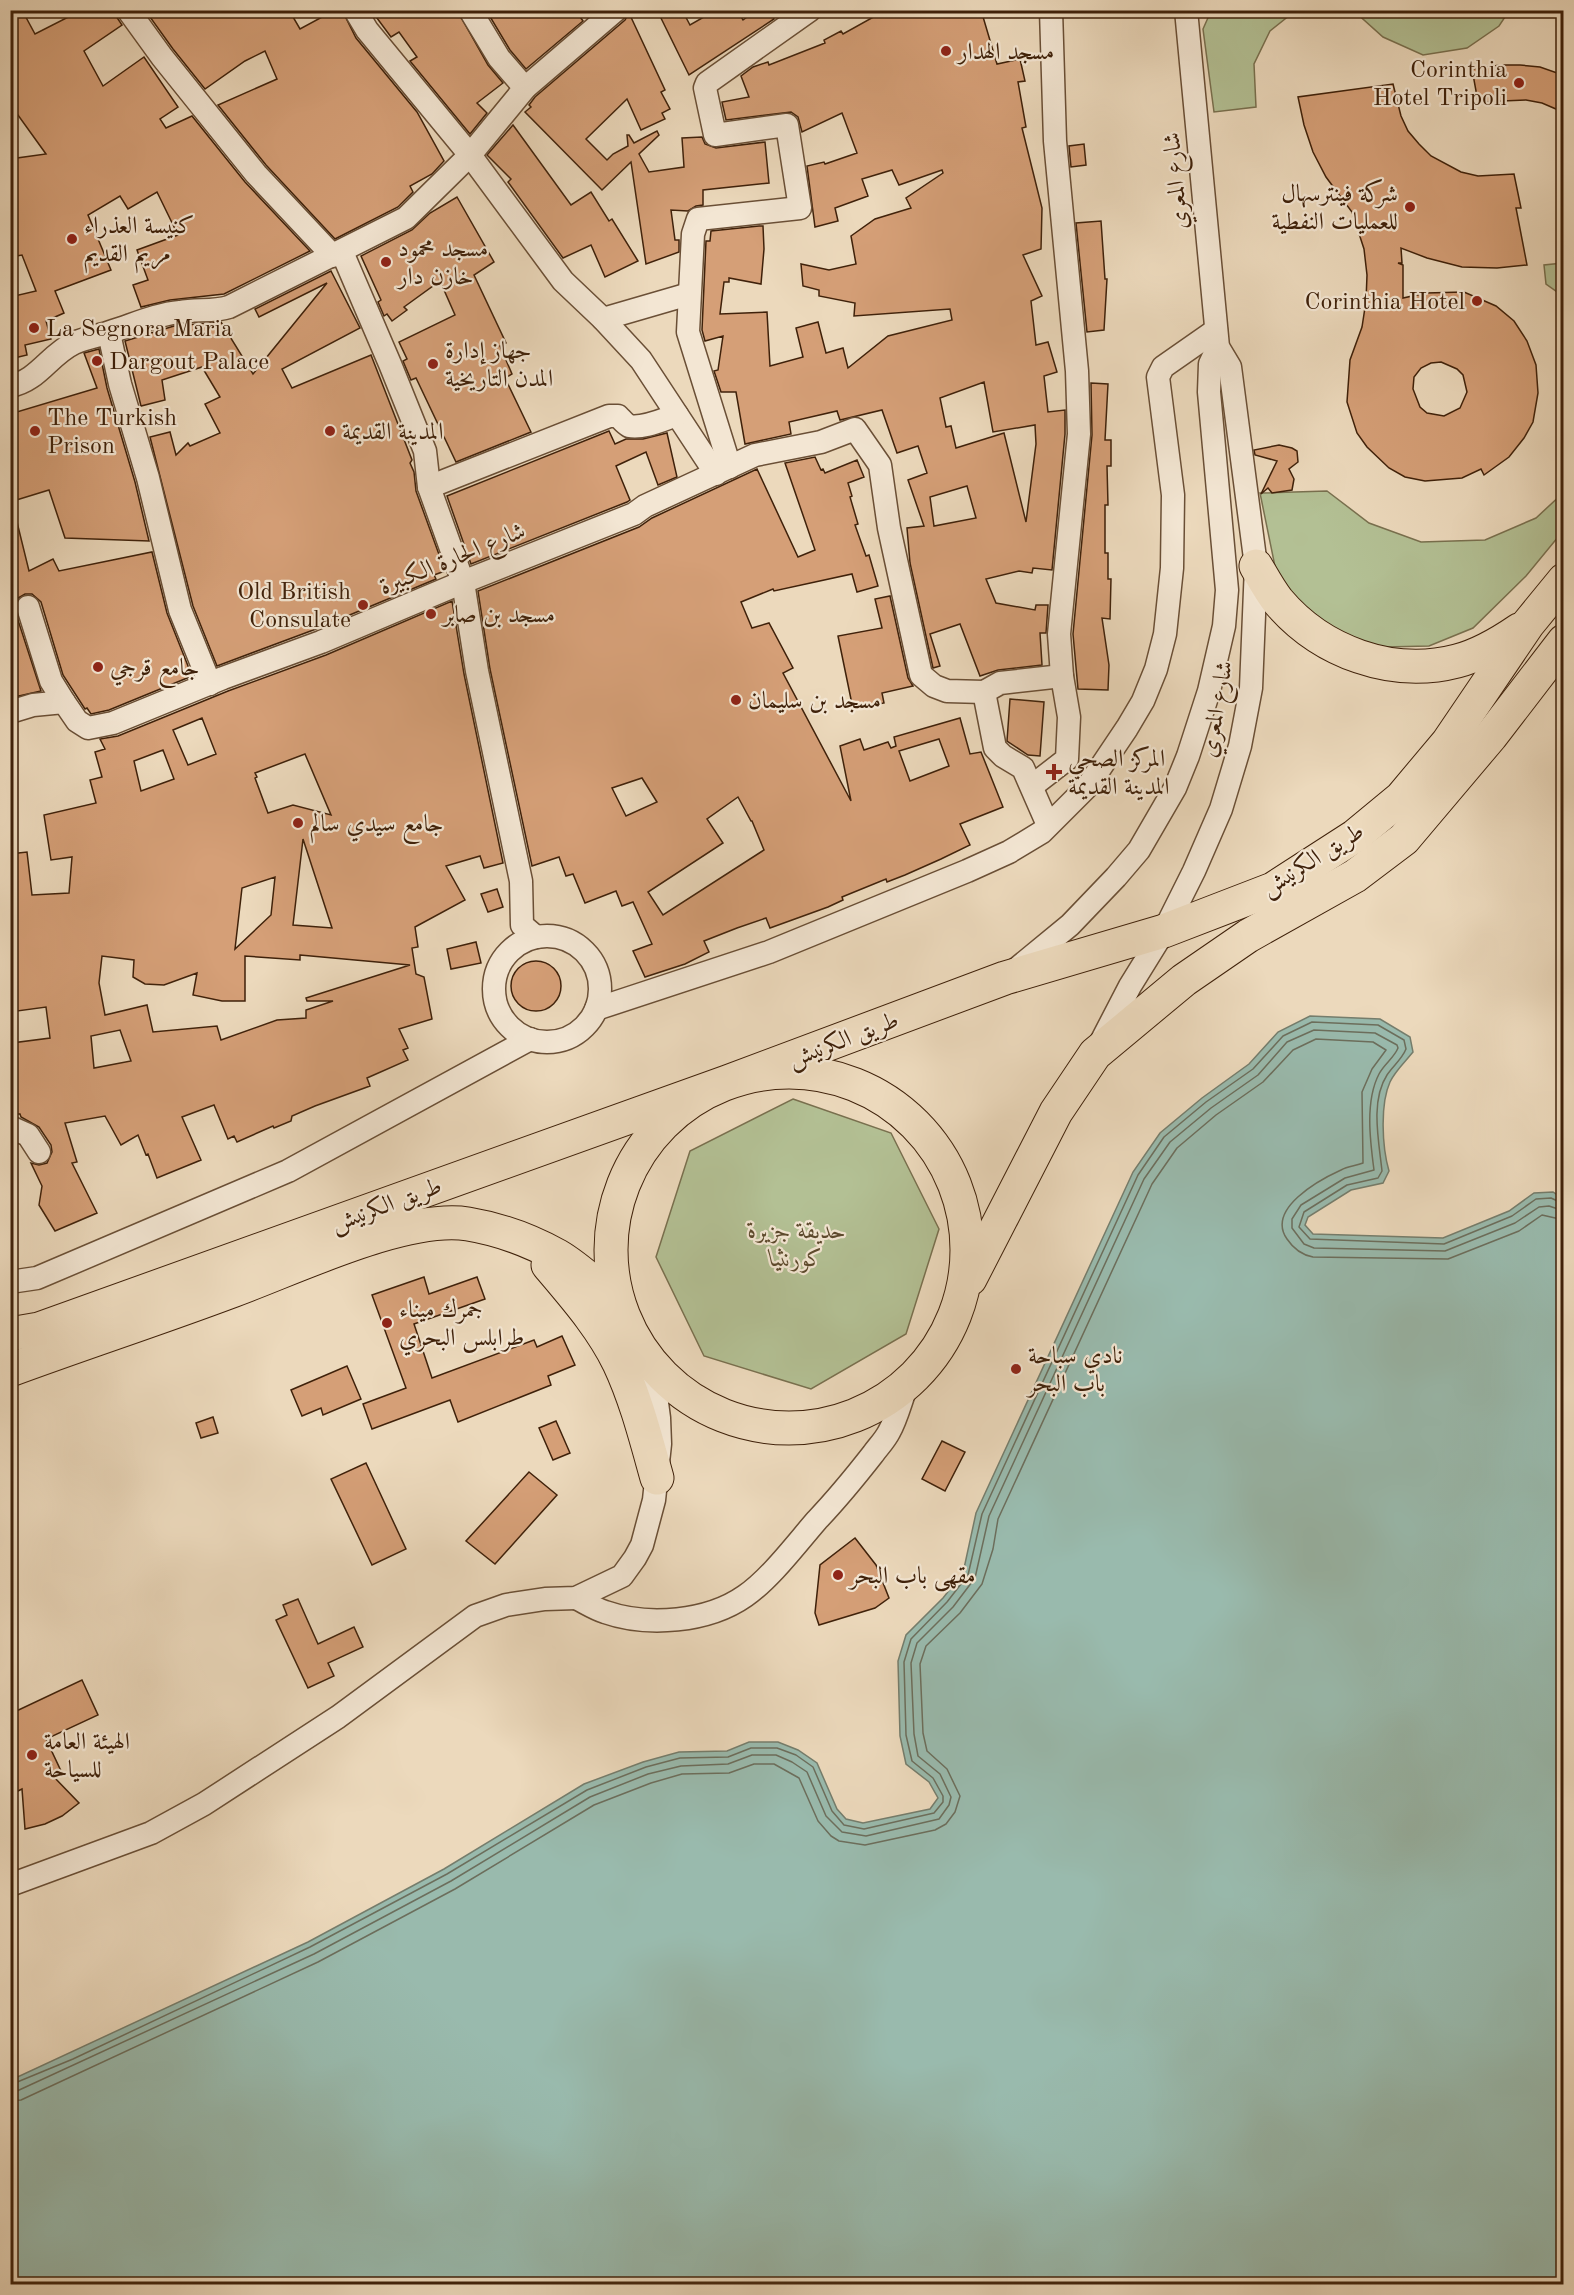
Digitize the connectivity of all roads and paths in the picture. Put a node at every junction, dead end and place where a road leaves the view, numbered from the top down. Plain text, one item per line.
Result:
1 (128, 10) edge
2 (355, 10) edge
3 (470, 10) edge
4 (616, 10) edge
5 (810, 10) edge
6 (1051, 10) edge
7 (1186, 10) edge
8 (525, 88) junction
9 (470, 155) junction
10 (337, 254) junction
11 (689, 294) junction
12 (603, 319) junction
13 (109, 333) junction
14 (1217, 339) junction
15 (10, 386) edge
16 (677, 415) junction
17 (723, 470) junction
18 (429, 487) junction
19 (1256, 566) junction
20 (1563, 580) edge
21 (463, 582) junction
22 (28, 607) dead end
23 (1528, 624) junction
24 (1563, 641) edge
25 (1062, 676) junction
26 (210, 684) junction
27 (984, 692) junction
28 (64, 702) junction
29 (10, 712) edge
30 (1067, 759) junction
31 (1095, 775) junction
32 (1032, 786) junction
33 (1048, 825) junction
34 (1164, 931) junction
35 (536, 937) junction
36 (1005, 978) junction
37 (597, 1009) junction
38 (530, 1039) junction
39 (1095, 1054) junction
40 (727, 1082) junction
41 (10, 1127) edge
42 (39, 1152) dead end
43 (523, 1240) junction
44 (10, 1282) edge
45 (964, 1289) junction
46 (618, 1304) junction
47 (10, 1334) edge
48 (652, 1365) junction
49 (10, 1370) edge
50 (907, 1385) junction
51 (657, 1478) junction
52 (622, 1576) junction
53 (576, 1598) junction
54 (637, 1620) junction
55 (10, 1885) edge

1 - 10 street
2 - 9 street
3 - 8 street
4 - 8 street
5 - 11 street
6 - 25 street
7 - 14 street, شارع المعري
8 - 9 street
9 - 10 street
9 - 12 street
10 - 13 street
10 - 18 street
11 - 12 street
11 - 17 street
12 - 16 street
13 - 15 street
13 - 26 street
14 - 19 street, شارع المعري
14 - 31 street
14 - 36 street, شارع المعري
16 - 17 street
16 - 18 street
17 - 21 street, شارع الحارة الكبيرة
17 - 27 street, شارع الحارة الكبيرة
18 - 21 street
19 - 23 highway
19 - 34 street, شارع المعري
20 - 23 highway, طريق الكرنيش
21 - 26 street, شارع الحارة الكبيرة
21 - 35 street
22 - 28 street, شارع الحارة الكبيرة
23 - 34 highway, طريق الكرنيش
24 - 39 highway, طريق الكرنيش
25 - 27 street
25 - 30 street
26 - 28 street, شارع الحارة الكبيرة
27 - 32 street
28 - 29 street
30 - 31 street
30 - 32 street
31 - 33 street
32 - 33 street
33 - 37 street
34 - 36 highway, طريق الكرنيش
34 - 39 street, شارع المعري
35 - 37 street
35 - 38 street
36 - 40 highway, طريق الكرنيش
37 - 38 street
38 - 44 street
39 - 45 highway, طريق الكرنيش
40 - 45 highway
40 - 46 highway
40 - 47 highway, طريق الكرنيش
41 - 42 street
43 - 46 highway, طريق الكرنيش
43 - 49 highway, طريق الكرنيش
43 - 51 highway
45 - 50 highway
46 - 48 highway
48 - 50 highway
48 - 51 street
50 - 54 street
51 - 52 street
52 - 53 street
52 - 54 street
53 - 54 street
53 - 55 street

